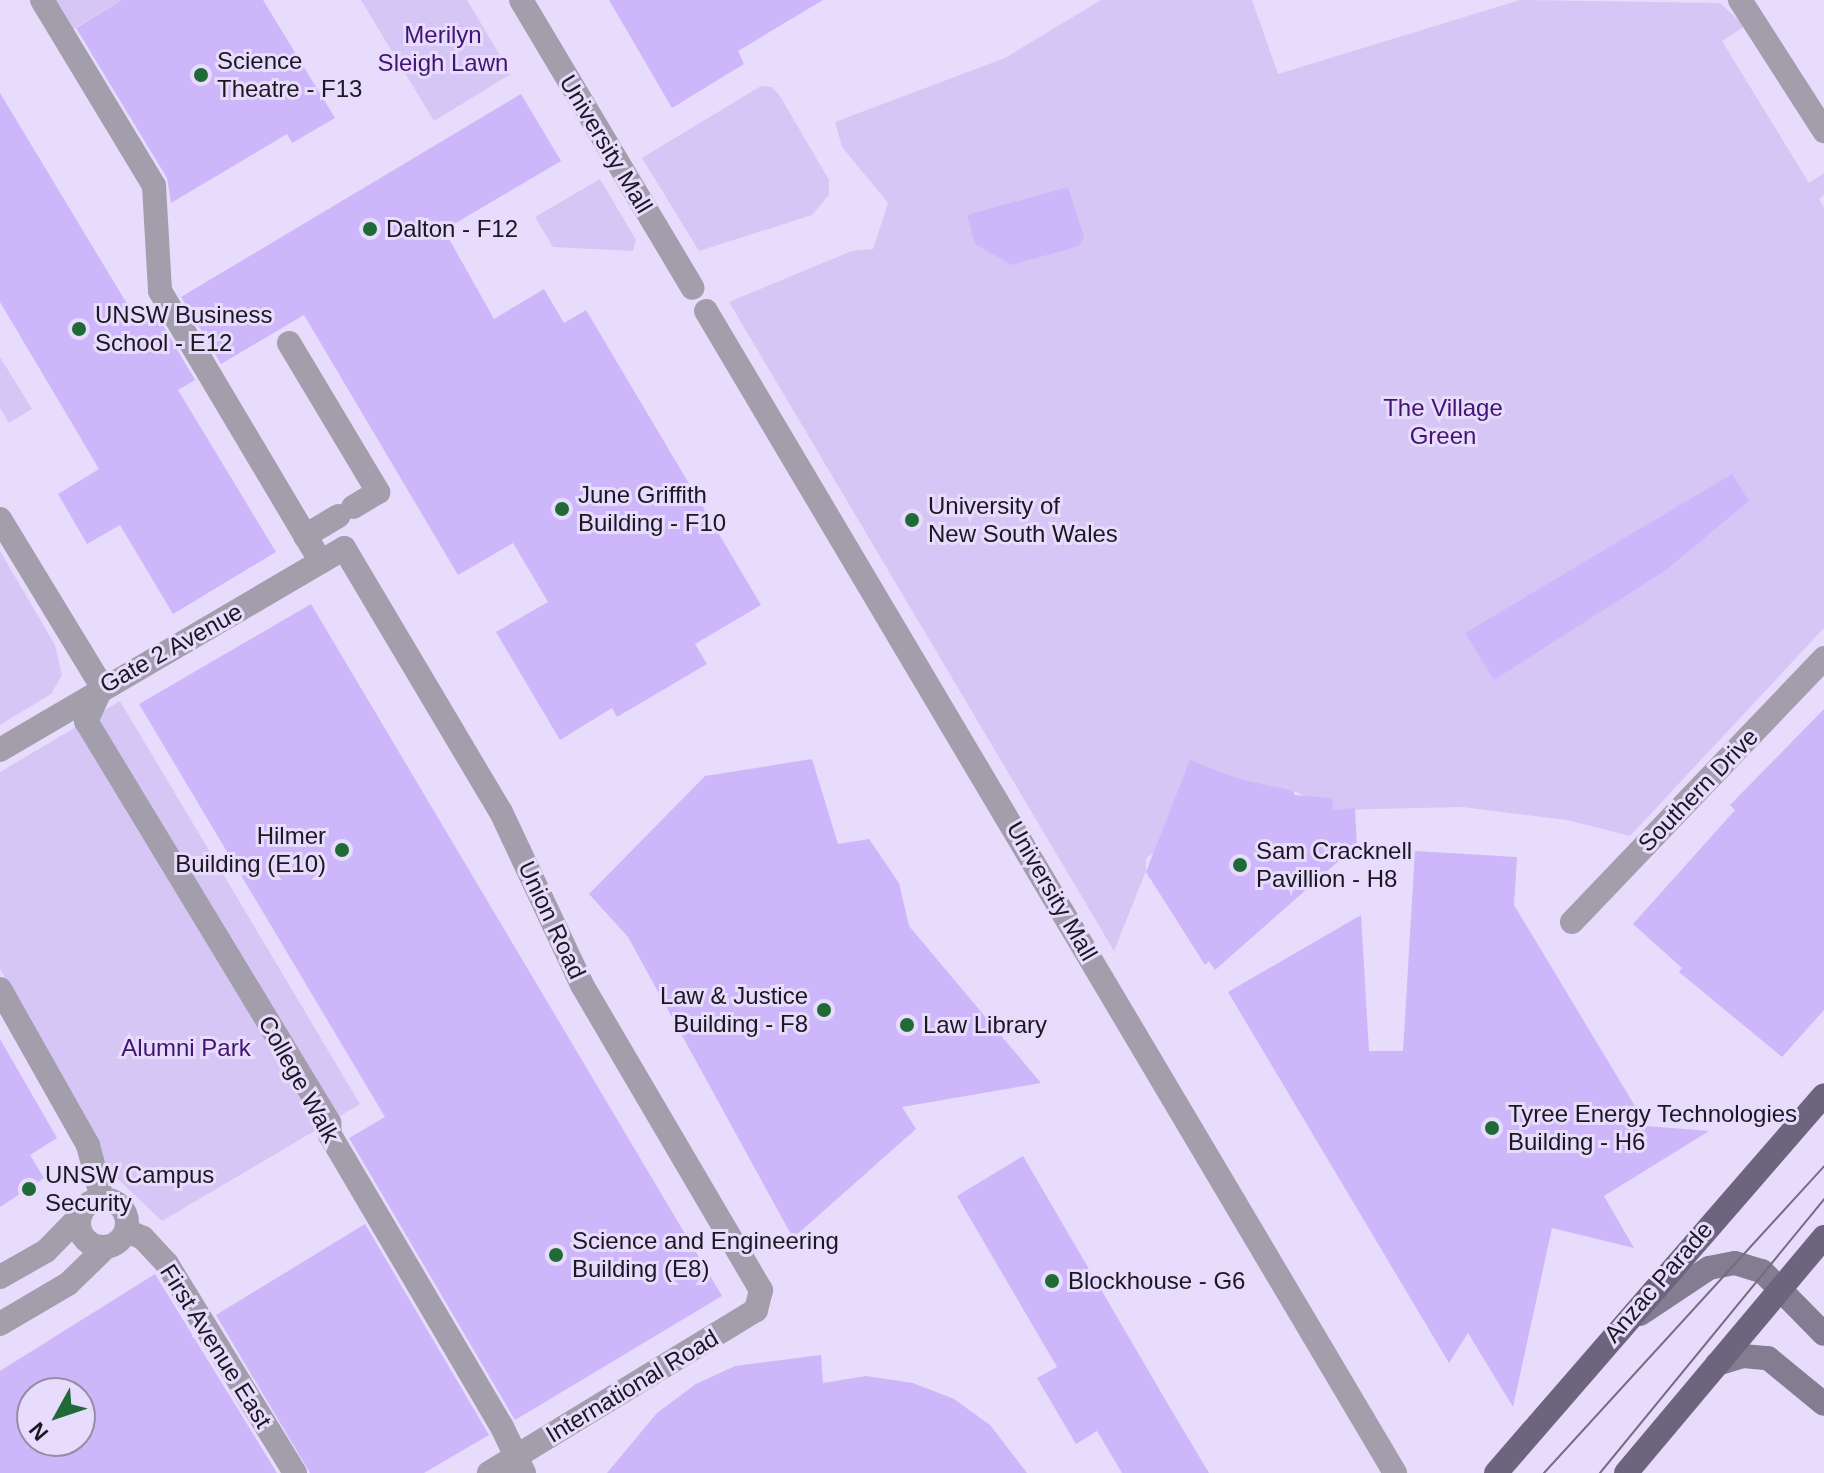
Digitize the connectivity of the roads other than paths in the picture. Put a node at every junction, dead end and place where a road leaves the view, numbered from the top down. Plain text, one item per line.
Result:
1 (42, 0) edge
2 (521, 0) edge
3 (1740, 0) edge
4 (1824, 131) edge
5 (693, 288) dead end
6 (706, 311) dead end
7 (289, 343) dead end
8 (0, 519) edge
9 (305, 536) junction
10 (344, 548) joint
11 (321, 562) junction
12 (1824, 658) edge
13 (102, 687) junction
14 (0, 750) edge
15 (1572, 922) dead end
16 (0, 989) edge
17 (1824, 1095) edge
18 (102, 1199) junction
19 (80, 1216) junction
20 (126, 1231) junction
21 (1824, 1237) edge
22 (105, 1248) junction
23 (0, 1277) edge
24 (1781, 1287) junction
25 (761, 1290) joint
26 (0, 1324) edge
27 (1616, 1331) junction
28 (1824, 1334) edge
29 (1717, 1364) junction
30 (1824, 1404) edge
31 (519, 1465) edge
32 (295, 1473) edge
33 (489, 1473) edge
34 (1395, 1473) edge
35 (1496, 1473) edge
36 (1626, 1473) edge

1 - 9 street
2 - 5 street, University Mall
3 - 4 street
6 - 34 street, University Mall
7 - 9 street
8 - 13 street
9 - 11 street
10 - 11 street, Gate 2 Avenue
10 - 25 street, Union Road
11 - 13 street, Gate 2 Avenue
12 - 15 street, Southern Drive
13 - 14 street, Gate 2 Avenue
13 - 31 street, College Walk
16 - 18 street
17 - 27 main road, Anzac Parade
18 - 19 street
18 - 20 street
19 - 22 street
19 - 23 street
20 - 22 street
20 - 32 street, First Avenue East
21 - 24 main road
22 - 26 street
24 - 27 street
24 - 28 street
24 - 29 main road
25 - 31 street, International Road
27 - 35 main road, Anzac Parade
29 - 30 street
29 - 36 main road
31 - 33 street, International Road

